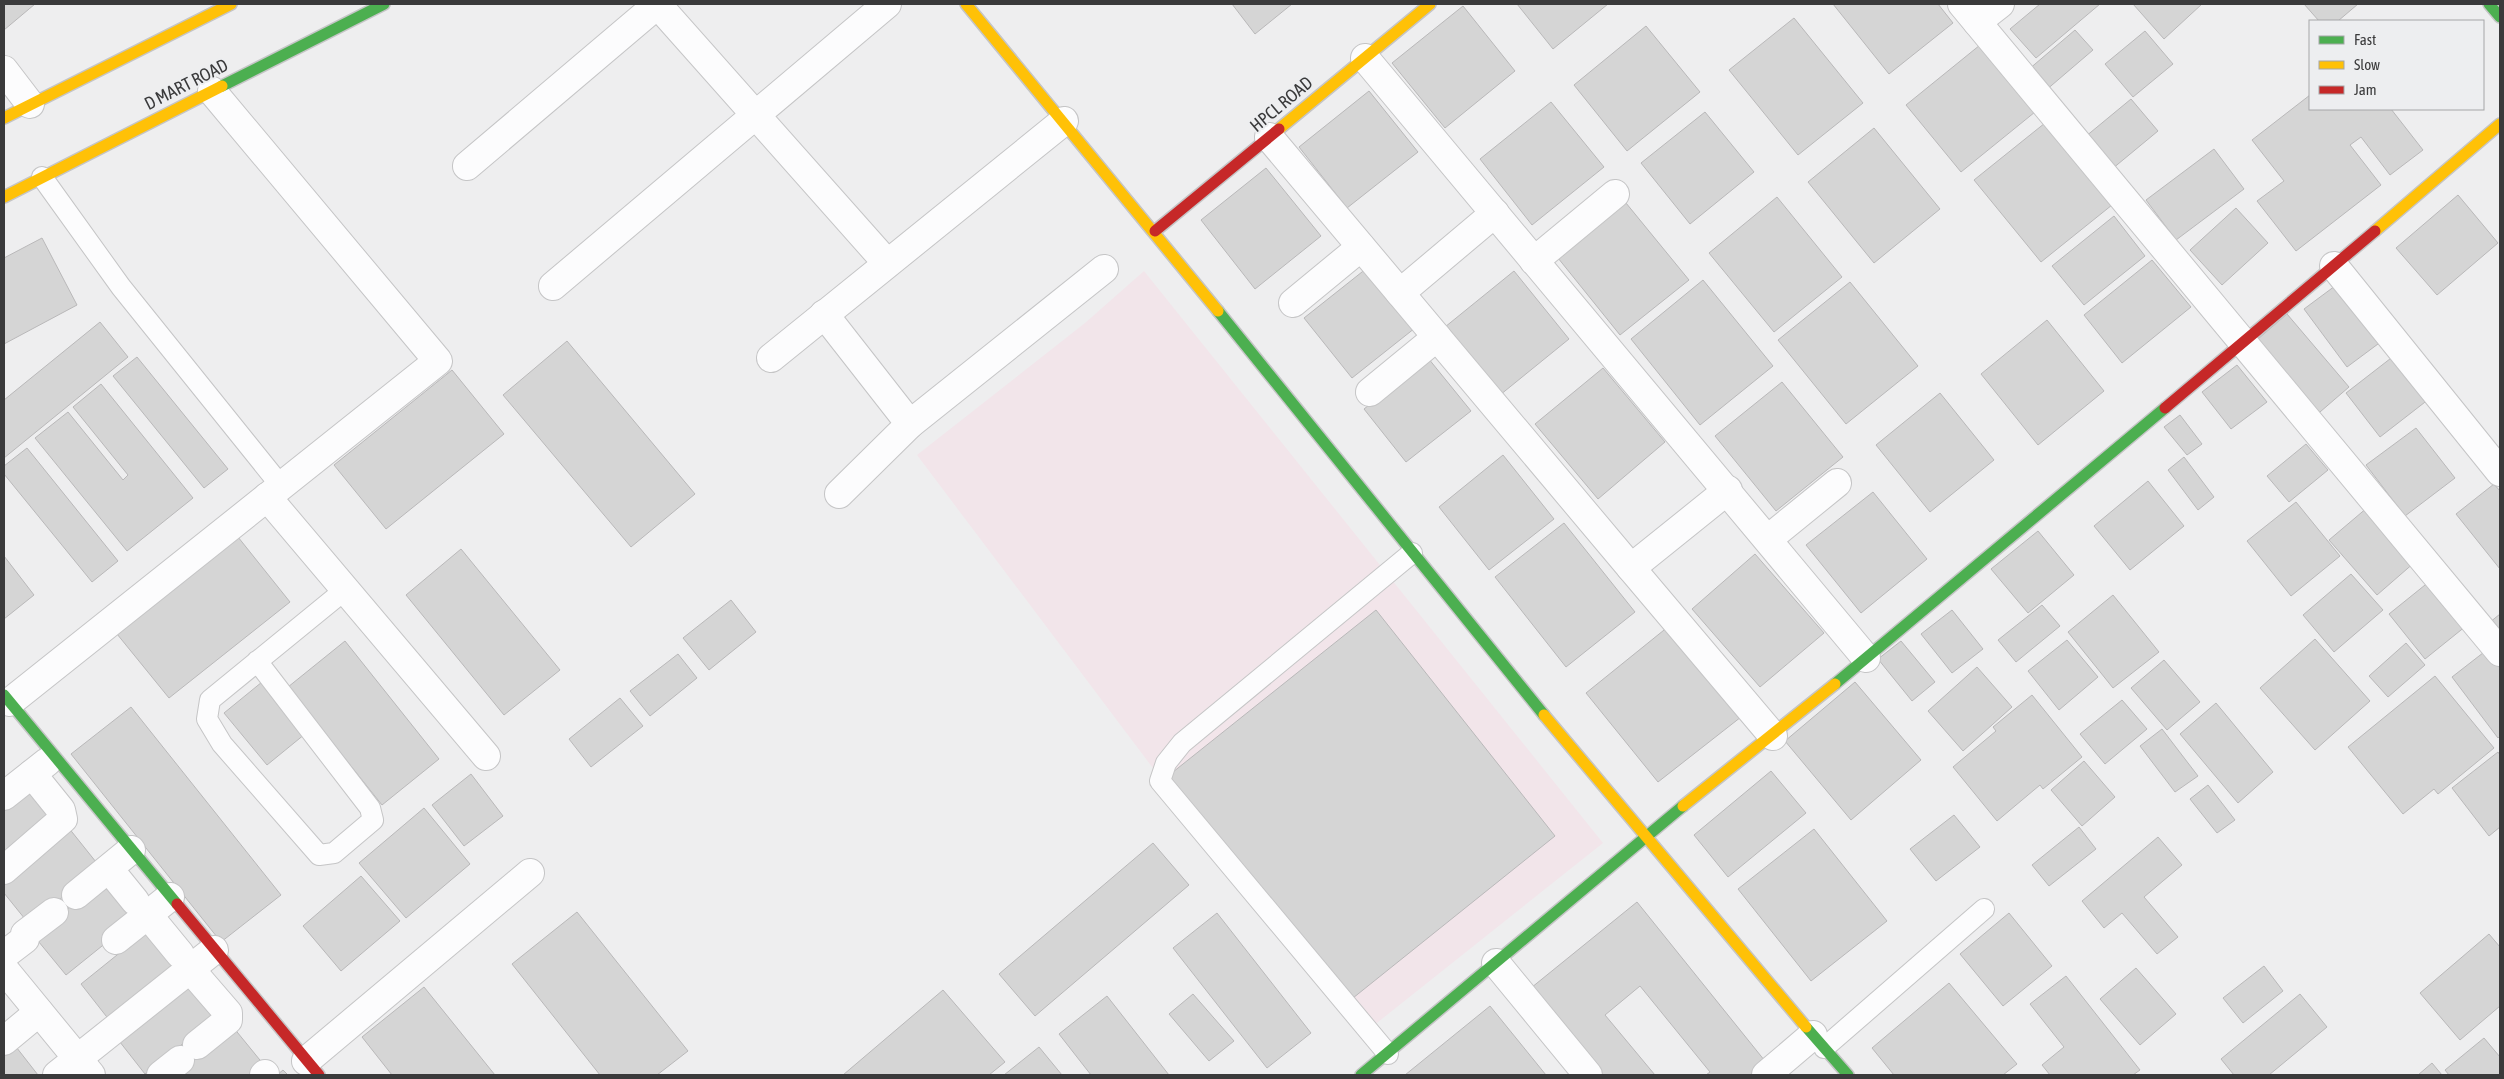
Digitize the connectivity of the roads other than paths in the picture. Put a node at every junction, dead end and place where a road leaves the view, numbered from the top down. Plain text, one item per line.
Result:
1 (384, 4) edge
2 (658, 4) edge
3 (886, 4) edge
4 (966, 4) edge
5 (1430, 4) edge
6 (2000, 4) edge
7 (2489, 4) edge
8 (227, 5) edge
9 (1970, 13) edge
10 (2500, 17) edge
11 (1365, 58) junction
12 (4, 70) edge
13 (212, 90) junction
14 (30, 104) junction
15 (755, 116) junction
16 (4, 118) edge
17 (1064, 120) junction
18 (2500, 124) edge
19 (1269, 137) junction
20 (467, 166) dead end
21 (42, 177) junction
22 (1616, 194) dead end
23 (4, 197) edge
24 (1496, 213) junction
25 (1155, 231) junction
26 (1361, 247) junction
27 (1534, 260) junction
28 (886, 262) junction
29 (2334, 266) junction
30 (1104, 269) dead end
31 (553, 286) dead end
32 (1400, 293) junction
33 (1292, 303) dead end
34 (824, 314) junction
35 (1437, 337) junction
36 (2244, 343) junction
37 (771, 358) dead end
38 (1370, 392) dead end
39 (910, 424) junction
40 (2500, 472) edge
41 (1837, 483) dead end
42 (1728, 490) junction
43 (274, 492) junction
44 (839, 494) dead end
45 (1768, 539) junction
46 (1412, 553) junction
47 (1631, 568) junction
48 (346, 589) junction
49 (2500, 652) edge
50 (1866, 658) junction
51 (257, 661) junction
52 (7, 699) edge
53 (1773, 736) junction
54 (486, 756) dead end
55 (54, 757) junction
56 (32, 774) junction
57 (4, 796) edge
58 (1645, 836) junction
59 (131, 850) junction
60 (109, 869) junction
61 (4, 870) edge
62 (530, 873) dead end
63 (76, 895) dead end
64 (170, 897) junction
65 (142, 908) junction
66 (1984, 909) dead end
67 (54, 912) dead end
68 (116, 940) dead end
69 (214, 950) junction
70 (4, 955) edge
71 (185, 961) junction
72 (1496, 963) junction
73 (4, 969) edge
74 (39, 1012) junction
75 (4, 1041) edge
76 (1819, 1041) junction
77 (1388, 1054) junction
78 (179, 1060) edge
79 (84, 1067) edge
80 (312, 1068) edge
81 (57, 1075) edge
82 (1361, 1075) edge
83 (1588, 1075) edge
84 (1766, 1075) edge
85 (1792, 1075) edge
86 (1848, 1075) edge

1 - 13 street, D MART ROAD
2 - 15 street
2 - 20 street
3 - 15 street
4 - 17 street
5 - 11 street, HPCL ROAD
6 - 9 street
7 - 10 street
8 - 14 street
9 - 36 street
11 - 19 street, HPCL ROAD
11 - 24 street
12 - 14 street
13 - 21 street, D MART ROAD
13 - 43 street
14 - 16 street
15 - 28 street
15 - 31 street
17 - 25 street
17 - 28 street
18 - 29 street
19 - 25 street, HPCL ROAD
19 - 26 street
21 - 23 street, D MART ROAD
21 - 43 lane
22 - 27 street
24 - 27 street
24 - 32 street
25 - 46 street
26 - 32 street
26 - 33 street
27 - 42 street
28 - 34 street
29 - 36 street
29 - 40 street
30 - 39 street
32 - 35 street
34 - 37 street
34 - 39 street
35 - 38 street
35 - 47 street
36 - 49 street
36 - 50 street
39 - 44 street
41 - 45 street
42 - 45 street
42 - 47 street
43 - 48 street
43 - 52 street
45 - 50 street
46 - 58 street
46 - 77 lane
47 - 53 street
48 - 51 lane
48 - 54 street
50 - 53 street
51 - 51 lane
52 - 55 street
53 - 58 street
55 - 56 street
55 - 59 street
56 - 57 street
56 - 61 street
58 - 72 street
58 - 76 street
59 - 60 street
59 - 64 street
60 - 63 street
60 - 65 street
62 - 80 street
64 - 65 street
64 - 69 street
65 - 68 street
65 - 71 street
66 - 76 lane
67 - 70 street
69 - 71 street
69 - 80 street
71 - 78 street
71 - 79 street
72 - 77 street
72 - 83 street
73 - 74 street
74 - 75 street
74 - 79 street
76 - 84 street
76 - 85 street
76 - 86 street
77 - 82 street
79 - 81 street

